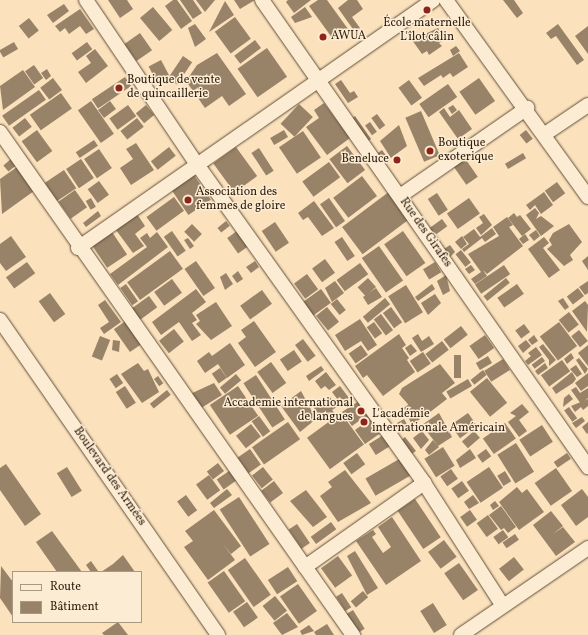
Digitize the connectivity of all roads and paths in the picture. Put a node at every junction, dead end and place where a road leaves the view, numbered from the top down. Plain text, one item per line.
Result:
1 (86, 0) edge
2 (262, 0) edge
3 (433, 0) edge
4 (446, 0) edge
5 (316, 81) junction
6 (588, 104) edge
7 (527, 108) junction
8 (0, 132) edge
9 (545, 134) junction
10 (196, 163) junction
11 (400, 196) junction
12 (588, 197) edge
13 (78, 248) junction
14 (0, 320) edge
15 (588, 467) edge
16 (424, 482) junction
17 (588, 548) edge
18 (305, 566) junction
19 (503, 606) junction
20 (218, 635) edge
21 (353, 635) edge
22 (461, 635) edge

1 - 10 street
2 - 5 street, Rue des Girafes
3 - 5 street
4 - 7 street
5 - 10 street
5 - 11 street, Rue des Girafes
6 - 9 street
7 - 9 street
7 - 11 street
8 - 13 street
9 - 12 street
10 - 13 street
10 - 16 street
11 - 15 street, Rue des Girafes
13 - 18 street
14 - 20 street, Boulevard des Armées
16 - 18 street
16 - 19 street
17 - 19 street
18 - 21 street
19 - 22 street

